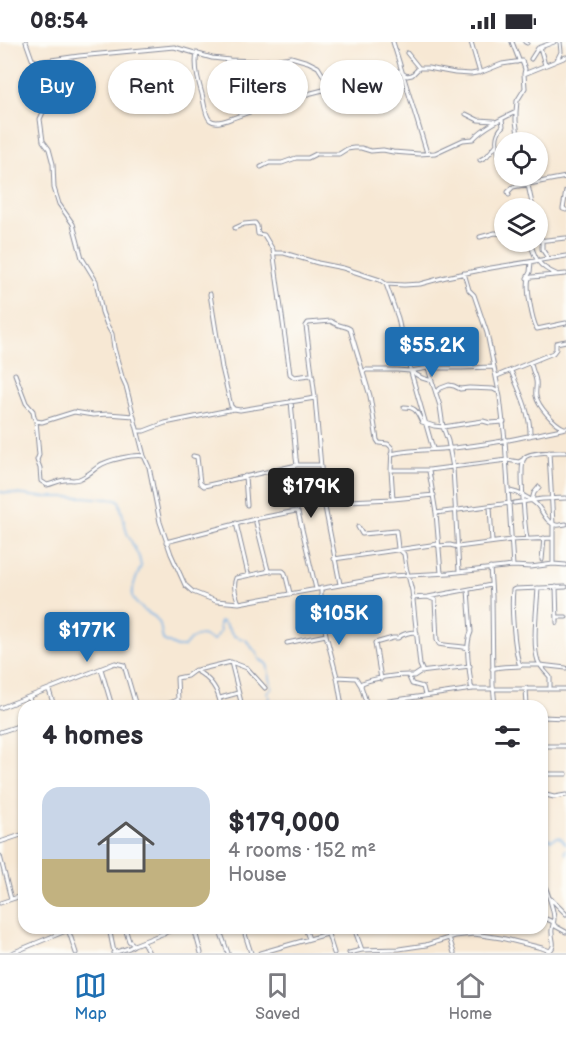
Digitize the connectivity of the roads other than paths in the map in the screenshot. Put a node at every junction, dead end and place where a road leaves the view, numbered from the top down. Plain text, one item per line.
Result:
1 (26, 42) edge
2 (393, 42) edge
3 (471, 42) edge
4 (512, 42) edge
5 (554, 42) edge
6 (561, 43) edge
7 (541, 45) edge
8 (558, 50) dead end
9 (197, 53) junction
10 (407, 54) dead end
11 (566, 57) edge
12 (531, 58) dead end
13 (34, 60) edge
14 (51, 60) edge
15 (399, 60) edge
16 (519, 60) junction
17 (556, 61) junction
18 (545, 65) junction
19 (419, 68) junction
20 (320, 70) edge
21 (524, 71) junction
22 (480, 73) junction
23 (404, 74) edge
24 (404, 76) edge
25 (320, 91) edge
26 (516, 112) junction
27 (42, 114) edge
28 (466, 114) dead end
29 (502, 119) junction
30 (496, 122) junction
31 (497, 132) edge
32 (518, 132) edge
33 (494, 148) edge
34 (428, 153) junction
35 (480, 160) dead end
36 (261, 167) dead end
37 (566, 177) edge
38 (548, 180) edge
39 (518, 186) edge
40 (566, 191) edge
41 (509, 195) dead end
42 (566, 210) edge
43 (235, 228) dead end
44 (494, 234) edge
45 (480, 237) dead end
46 (566, 238) edge
47 (548, 240) edge
48 (534, 252) edge
49 (544, 252) edge
50 (274, 253) junction
51 (566, 256) edge
52 (549, 259) junction
53 (538, 261) junction
54 (531, 262) junction
55 (464, 273) junction
56 (566, 274) edge
57 (558, 275) junction
58 (527, 278) dead end
59 (386, 284) junction
60 (210, 294) dead end
61 (566, 323) edge
62 (431, 332) dead end
63 (566, 341) edge
64 (466, 349) junction
65 (531, 362) junction
66 (472, 367) junction
67 (494, 367) junction
68 (428, 368) junction
69 (511, 370) junction
70 (410, 371) junction
71 (363, 372) junction
72 (15, 374) dead end
73 (497, 376) junction
74 (314, 379) junction
75 (432, 381) junction
76 (499, 392) junction
77 (435, 393) junction
78 (315, 398) junction
79 (291, 401) junction
80 (404, 407) dead end
81 (234, 410) junction
82 (135, 416) junction
83 (36, 421) junction
84 (504, 422) junction
85 (427, 425) junction
86 (443, 427) junction
87 (566, 428) edge
88 (138, 431) junction
89 (530, 436) junction
90 (506, 440) junction
91 (449, 448) junction
92 (433, 449) junction
93 (549, 452) junction
94 (566, 452) edge
95 (391, 454) junction
96 (144, 456) junction
97 (193, 456) dead end
98 (507, 460) junction
99 (521, 463) junction
100 (297, 465) junction
101 (320, 465) junction
102 (453, 468) junction
103 (391, 470) junction
104 (429, 470) junction
105 (245, 476) junction
106 (539, 487) dead end
107 (509, 491) junction
108 (434, 495) junction
109 (523, 496) junction
110 (566, 498) edge
111 (393, 499) junction
112 (552, 499) junction
113 (531, 500) junction
114 (324, 502) junction
115 (523, 502) junction
116 (512, 503) junction
117 (247, 505) dead end
118 (490, 506) junction
119 (455, 511) junction
120 (436, 513) junction
121 (255, 519) junction
122 (236, 523) junction
123 (553, 524) junction
124 (566, 524) edge
125 (358, 527) dead end
126 (544, 538) junction
127 (553, 538) junction
128 (527, 539) junction
129 (510, 540) junction
130 (166, 542) junction
131 (492, 542) junction
132 (438, 545) junction
133 (458, 548) junction
134 (400, 549) junction
135 (334, 559) junction
136 (542, 560) dead end
137 (554, 564) junction
138 (566, 565) edge
139 (513, 566) junction
140 (490, 568) junction
141 (270, 571) junction
142 (459, 571) junction
143 (441, 573) junction
144 (248, 574) junction
145 (408, 575) junction
146 (340, 584) junction
147 (492, 584) junction
148 (556, 587) junction
149 (566, 587) edge
150 (318, 588) junction
151 (538, 588) junction
152 (468, 590) junction
153 (290, 593) junction
154 (428, 597) junction
155 (412, 598) junction
156 (239, 603) junction
157 (557, 617) junction
158 (566, 617) edge
159 (557, 623) dead end
160 (418, 633) junction
161 (326, 635) junction
162 (287, 643) dead end
163 (468, 648) junction
164 (231, 662) junction
165 (522, 665) junction
166 (540, 665) junction
167 (470, 666) junction
168 (566, 668) edge
169 (101, 669) junction
170 (492, 669) junction
171 (195, 670) junction
172 (423, 672) junction
173 (409, 676) junction
174 (337, 677) junction
175 (381, 679) junction
176 (361, 686) junction
177 (265, 688) dead end
178 (494, 688) junction
179 (526, 688) junction
180 (566, 688) edge
181 (473, 689) junction
182 (550, 689) junction
183 (50, 690) junction
184 (238, 693) junction
185 (425, 695) junction
186 (29, 697) junction
187 (219, 698) joint
188 (21, 700) edge
189 (30, 700) edge
190 (52, 700) edge
191 (110, 700) edge
192 (134, 700) edge
193 (178, 700) edge
194 (240, 700) edge
195 (341, 700) edge
196 (365, 700) edge
197 (396, 700) edge
198 (495, 700) edge
199 (527, 700) edge
200 (18, 701) edge
201 (0, 708) edge
202 (548, 717) edge
203 (566, 718) edge
204 (18, 726) edge
205 (0, 732) edge
206 (548, 746) edge
207 (566, 746) edge
208 (548, 774) edge
209 (566, 774) edge
210 (566, 795) edge
211 (548, 796) edge
212 (18, 836) edge
213 (0, 842) edge
214 (0, 856) edge
215 (548, 893) edge
216 (549, 896) junction
217 (18, 897) edge
218 (11, 899) junction
219 (0, 903) edge
220 (566, 907) edge
221 (565, 913) edge
222 (548, 920) edge
223 (553, 922) junction
224 (566, 932) edge
225 (56, 934) edge
226 (70, 934) edge
227 (110, 934) edge
228 (127, 934) edge
229 (164, 934) edge
230 (196, 934) edge
231 (221, 934) edge
232 (245, 934) edge
233 (307, 934) edge
234 (327, 934) joint
235 (356, 934) edge
236 (448, 934) edge
237 (449, 938) junction
238 (309, 939) junction
239 (143, 942) junction
240 (134, 945) junction
241 (130, 950) edge
242 (362, 950) junction
243 (400, 951) edge
244 (550, 952) edge
245 (12, 953) edge
246 (76, 953) edge
247 (114, 953) edge
248 (149, 953) edge
249 (201, 953) edge
250 (228, 953) edge
251 (251, 953) edge
252 (260, 953) edge
253 (334, 953) edge
254 (349, 953) edge
255 (454, 953) edge

1 - 13 street
2 - 15 street
3 - 22 street
4 - 16 street
5 - 7 street
6 - 8 street
6 - 17 street
7 - 12 street
7 - 18 street
9 - 14 street
9 - 20 street
9 - 25 street
10 - 19 street
11 - 17 street
16 - 21 street
16 - 22 street
17 - 18 street
18 - 21 street
19 - 22 street
19 - 23 street
21 - 26 street
24 - 34 street
26 - 29 street
26 - 32 street
27 - 82 street
28 - 30 street
29 - 30 street
29 - 31 street
30 - 34 street
33 - 35 street
34 - 36 street
37 - 38 street
39 - 41 street
40 - 42 street
43 - 50 street
44 - 45 street
46 - 47 street
48 - 53 street
49 - 52 street
50 - 59 street
50 - 74 street
51 - 52 street
52 - 53 street
53 - 54 street
53 - 57 street
54 - 55 street
54 - 58 street
55 - 59 street
55 - 67 street
56 - 57 street
57 - 61 street
59 - 70 street
60 - 81 street
62 - 64 street
63 - 65 street
64 - 66 street
64 - 68 street
65 - 69 street
65 - 87 street
66 - 67 street
66 - 68 street
67 - 73 street
68 - 70 street
68 - 75 street
69 - 73 street
69 - 89 street
70 - 71 street
70 - 75 street
70 - 85 street
71 - 74 street
71 - 95 street
72 - 83 street
73 - 76 street
74 - 78 street
75 - 77 street
76 - 77 street
76 - 84 street
77 - 86 street
78 - 79 street
78 - 101 street
79 - 81 street
79 - 100 street
80 - 85 street
81 - 88 street
82 - 83 street
82 - 88 street
83 - 96 street
84 - 86 street
84 - 90 street
85 - 86 street
85 - 92 street
86 - 91 street
87 - 89 street
88 - 96 street
89 - 90 street
90 - 91 street
90 - 98 street
91 - 92 street
91 - 102 street
92 - 95 street
93 - 94 street
93 - 99 street
93 - 112 street
95 - 103 street
96 - 130 street
97 - 105 street
98 - 99 street
98 - 102 street
98 - 107 street
99 - 109 street
100 - 101 street
100 - 105 street
101 - 114 street
102 - 104 street
102 - 119 street
103 - 104 street
103 - 111 street
104 - 108 street
105 - 117 street
106 - 113 street
107 - 109 street
107 - 116 street
108 - 111 street
108 - 120 street
109 - 113 street
109 - 115 street
110 - 112 street
111 - 114 street
112 - 113 street
112 - 123 street
113 - 115 street
113 - 123 street
114 - 135 street
115 - 116 street
115 - 128 street
116 - 118 street
116 - 129 street
118 - 119 street
118 - 131 street
119 - 120 street
119 - 133 street
120 - 132 street
121 - 122 street
121 - 141 street
121 - 150 street
122 - 130 street
122 - 144 street
123 - 124 street
123 - 127 street
125 - 134 street
126 - 127 street
126 - 128 street
126 - 136 street
127 - 137 street
128 - 129 street
129 - 131 street
129 - 139 street
130 - 156 street
131 - 133 street
132 - 133 street
132 - 134 street
132 - 143 street
133 - 142 street
134 - 135 street
134 - 145 street
135 - 146 street
137 - 138 street
137 - 139 street
139 - 140 street
140 - 142 street
140 - 147 street
141 - 144 street
141 - 153 street
142 - 143 street
143 - 145 street
144 - 156 street
145 - 146 street
145 - 155 street
146 - 150 street
147 - 152 street
147 - 170 street
148 - 149 street
148 - 151 street
148 - 157 street
150 - 153 street
150 - 161 street
151 - 165 street
151 - 166 street
152 - 154 street
152 - 163 street
153 - 156 street
154 - 155 street
154 - 163 street
155 - 160 street
157 - 158 street
157 - 159 street
160 - 172 street
160 - 175 street
161 - 162 street
161 - 174 street
163 - 167 street
164 - 171 street
164 - 177 street
164 - 184 street
165 - 166 street
165 - 170 street
166 - 168 street
166 - 182 street
167 - 172 street
167 - 181 street
169 - 183 street
169 - 191 street
169 - 192 street
170 - 178 street
171 - 187 street
171 - 193 street
172 - 173 street
173 - 175 street
173 - 185 street
174 - 176 street
174 - 195 street
175 - 176 street
176 - 196 street
178 - 179 street
178 - 181 street
178 - 198 street
179 - 182 street
179 - 199 street
180 - 182 street
181 - 185 street
183 - 186 street
183 - 190 street
184 - 187 street
184 - 194 street
185 - 197 street
186 - 188 street
186 - 189 street
200 - 201 street
202 - 203 street
204 - 205 street
206 - 207 street
208 - 209 street
210 - 211 street
212 - 213 street
214 - 218 street
215 - 216 street
216 - 221 street
216 - 223 street
217 - 218 street
218 - 219 street
220 - 221 street
222 - 223 street
223 - 224 street
223 - 244 street
225 - 245 street
226 - 246 street
227 - 247 street
228 - 240 street
229 - 239 street
230 - 249 street
231 - 250 street
232 - 251 street
233 - 238 street
234 - 238 street
234 - 253 street
235 - 242 street
236 - 237 street
237 - 243 street
237 - 244 street
237 - 255 street
238 - 252 street
239 - 240 street
239 - 248 street
240 - 241 street
241 - 247 street
242 - 243 street
242 - 254 street

